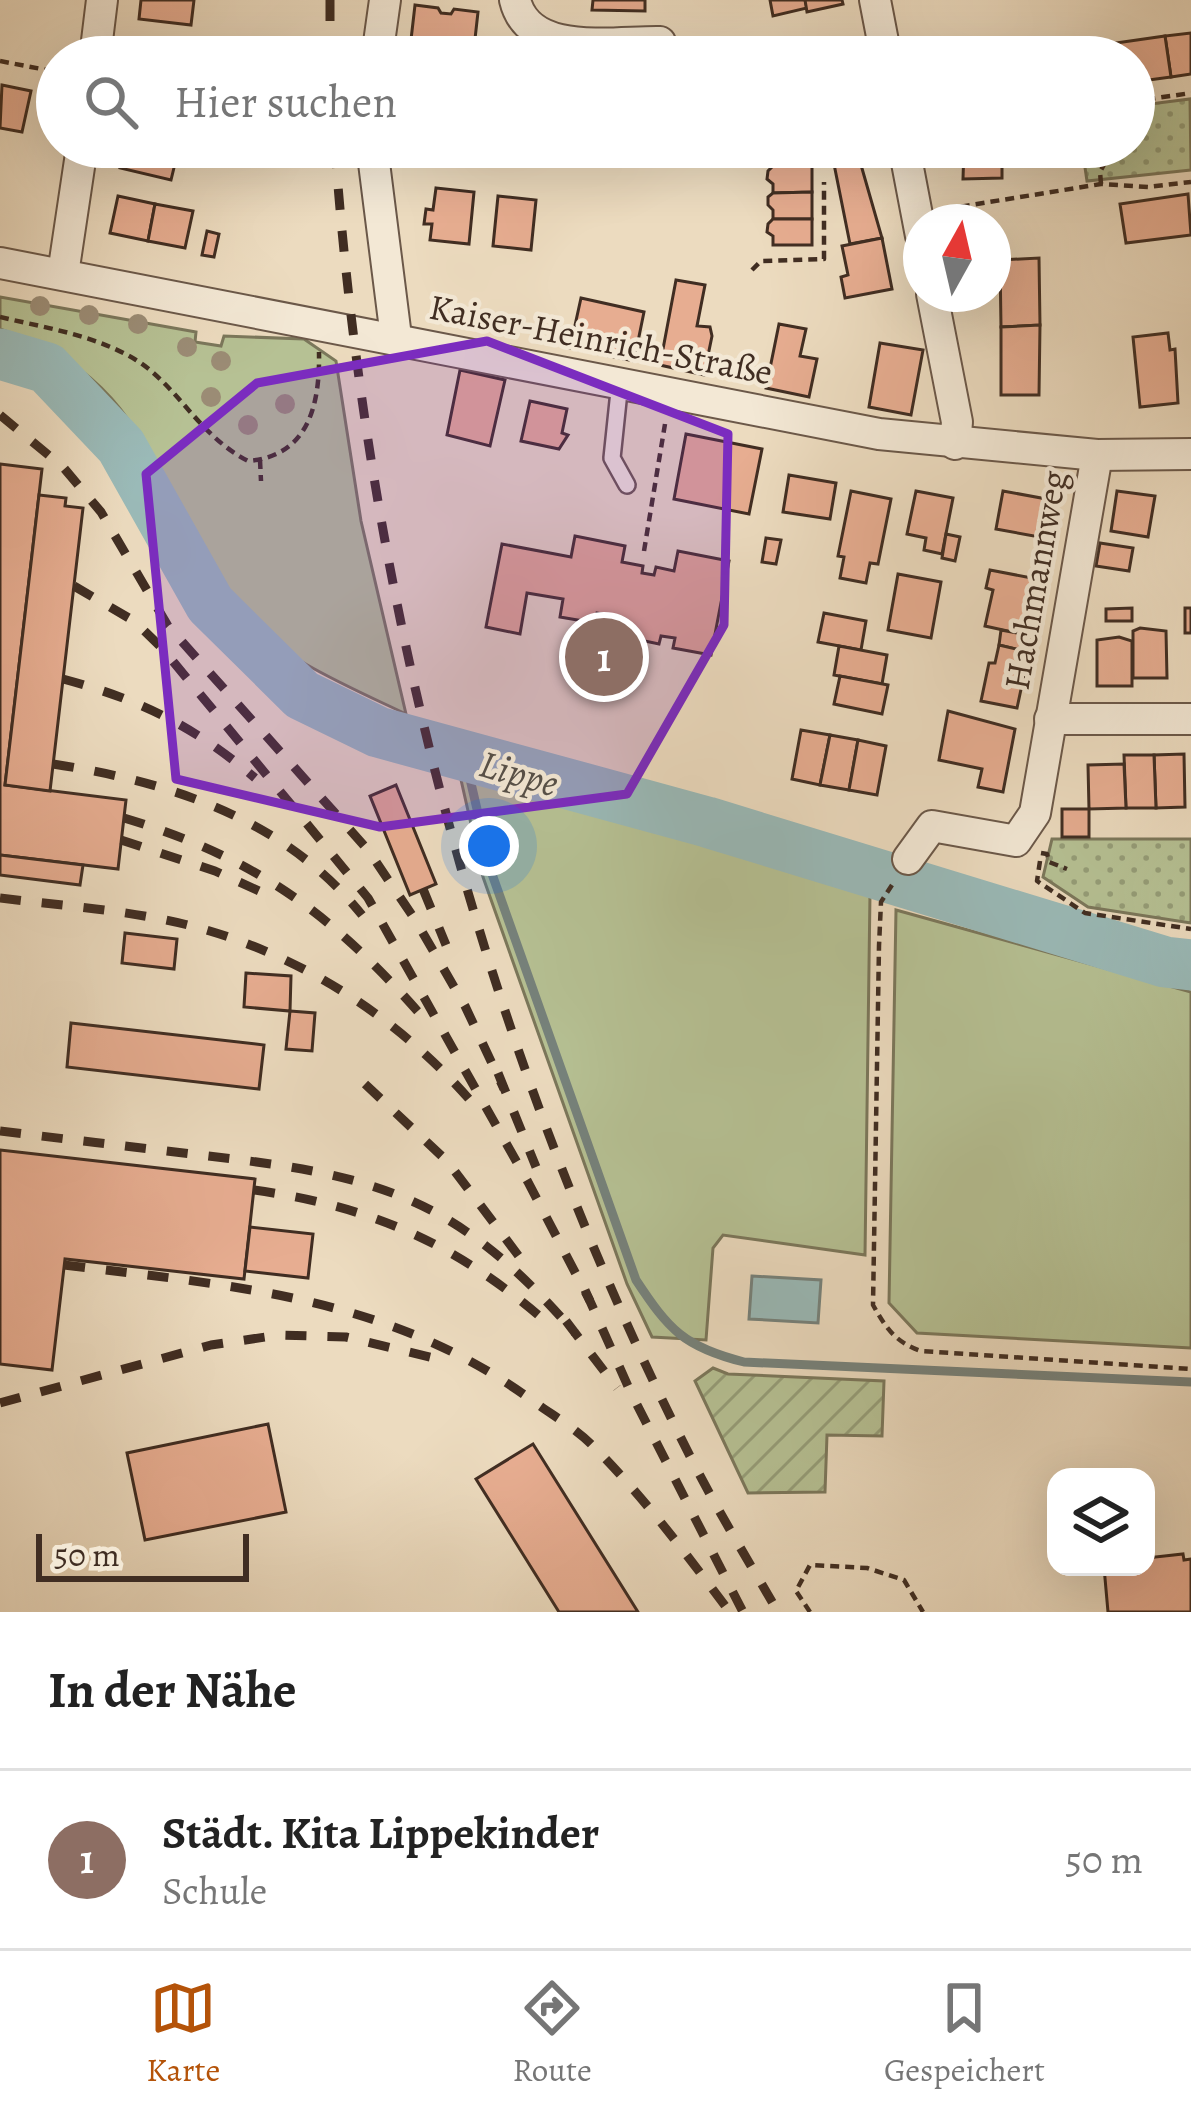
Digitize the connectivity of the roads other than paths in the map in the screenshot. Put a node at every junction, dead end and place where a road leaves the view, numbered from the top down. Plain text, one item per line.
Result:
1 (102, 0) edge
2 (385, 0) edge
3 (515, 0) edge
4 (875, 0) edge
5 (98, 36) edge
6 (379, 36) edge
7 (546, 36) edge
8 (882, 36) edge
9 (79, 168) edge
10 (375, 168) edge
11 (908, 168) edge
12 (915, 204) edge
13 (0, 263) edge
14 (63, 274) junction
15 (935, 312) edge
16 (396, 337) junction
17 (620, 382) junction
18 (955, 444) junction
19 (1191, 454) edge
20 (1097, 455) junction
21 (627, 484) dead end
22 (1049, 719) junction
23 (1191, 719) edge
24 (908, 860) road end

1 - 5 street
2 - 6 street
3 - 7 street
4 - 8 street
9 - 14 street
10 - 16 street
11 - 12 street
13 - 14 street, Kaiser-Heinrich-Straße
14 - 16 street, Kaiser-Heinrich-Straße
15 - 18 street
16 - 17 street, Kaiser-Heinrich-Straße
17 - 18 street, Kaiser-Heinrich-Straße
17 - 21 lane
18 - 20 street, Kaiser-Heinrich-Straße
19 - 20 street, Kaiser-Heinrich-Straße
20 - 22 street, Hachmannweg
22 - 23 street, Hachmannweg
22 - 24 street, Hachmannweg

